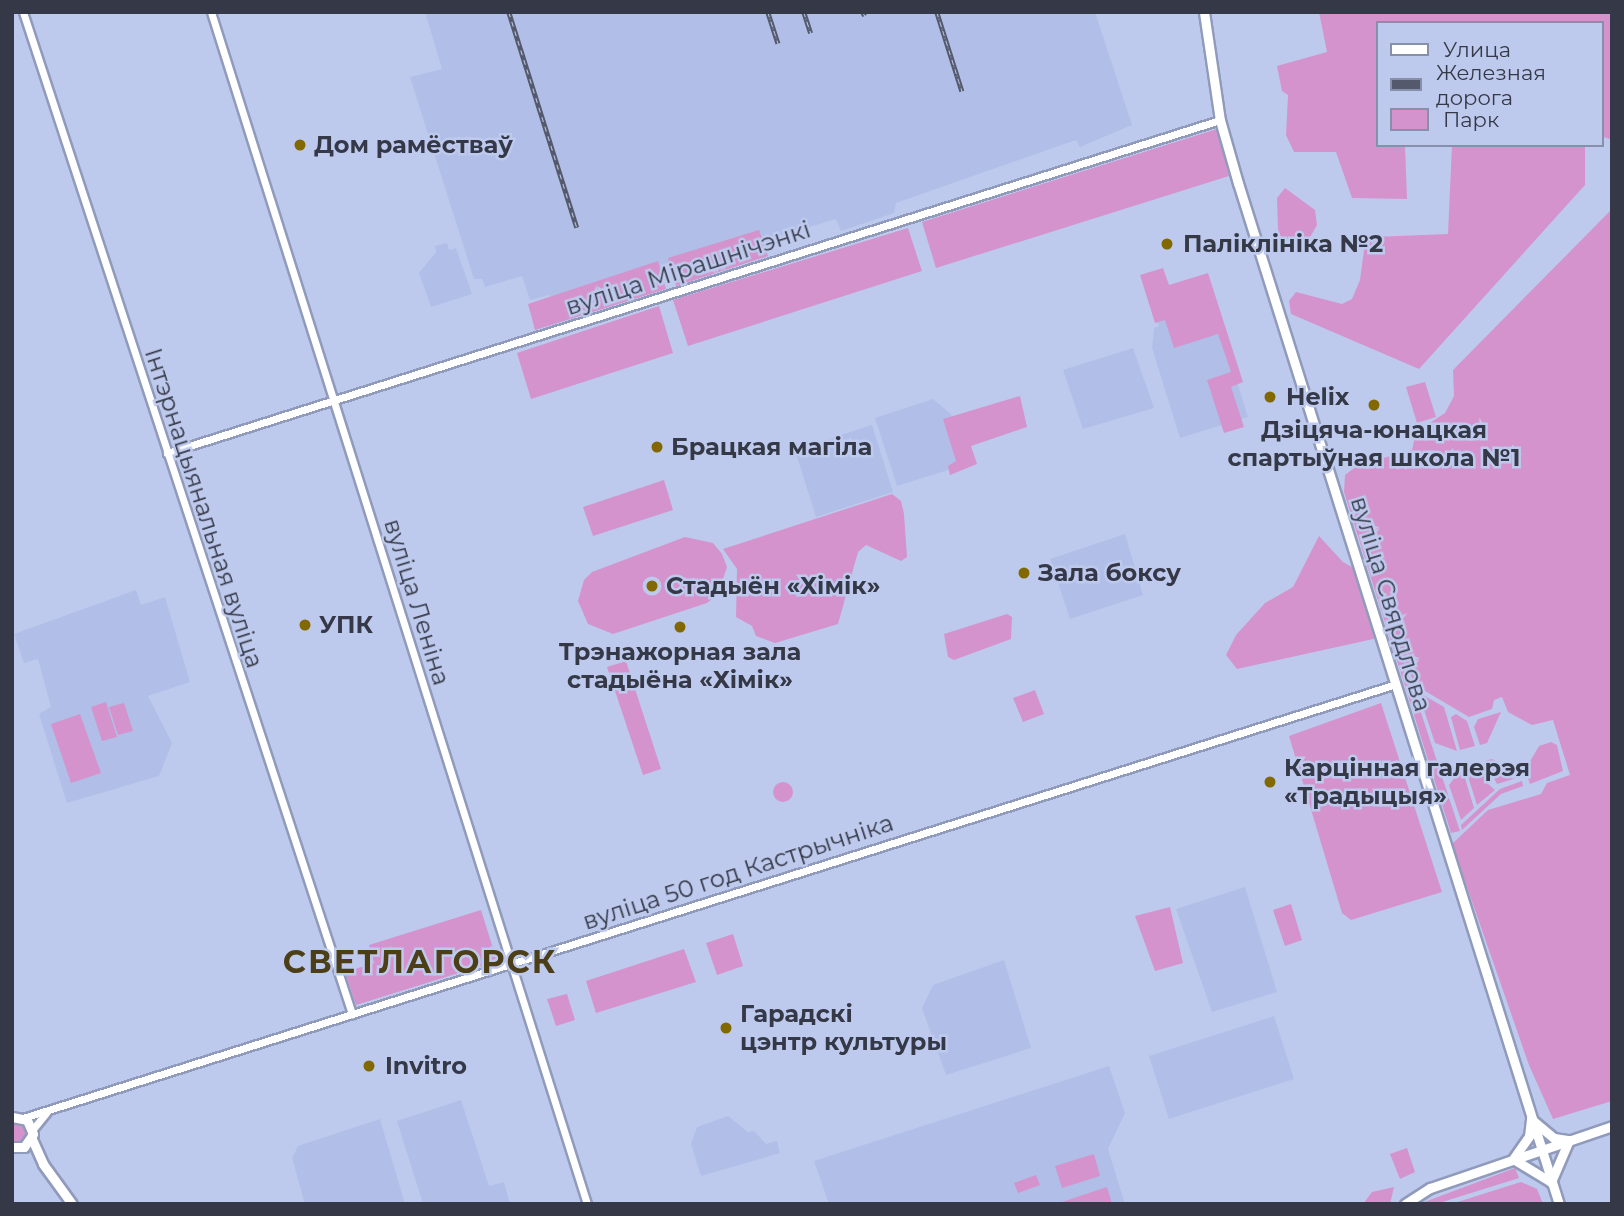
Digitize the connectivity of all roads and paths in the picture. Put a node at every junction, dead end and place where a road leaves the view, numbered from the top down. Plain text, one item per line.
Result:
1 (23, 12) edge
2 (211, 12) edge
3 (1204, 12) edge
4 (1220, 120) junction
5 (334, 400) junction
6 (167, 453) junction
7 (1396, 684) junction
8 (513, 963) junction
9 (352, 1014) junction
10 (52, 1109) junction
11 (15, 1117) edge
12 (1531, 1119) junction
13 (1612, 1126) edge
14 (33, 1129) junction
15 (32, 1139) junction
16 (1569, 1140) junction
17 (12, 1147) edge
18 (24, 1147) junction
19 (1540, 1150) junction
20 (1513, 1159) junction
21 (43, 1164) junction
22 (1551, 1182) junction
23 (72, 1204) edge
24 (587, 1204) edge
25 (1405, 1204) edge
26 (1559, 1204) edge

1 - 6 street, Інтэрнацыянальная вуліца
2 - 5 street, вуліца Леніна
3 - 4 main road, вуліца Свярдлова
4 - 5 street, вуліца Мірашнічэнкі
4 - 7 main road, вуліца Свярдлова
5 - 6 street, вуліца Мірашнічэнкі
5 - 8 street, вуліца Леніна
6 - 9 street, Інтэрнацыянальная вуліца
7 - 8 street, вуліца 50 год Кастрычніка
7 - 12 main road, вуліца Свярдлова
8 - 9 street, вуліца 50 год Кастрычніка
8 - 24 street, вуліца Леніна
9 - 10 street, вуліца 50 год Кастрычніка
10 - 11 street, вуліца 50 год Кастрычніка
10 - 14 street, вуліца 50 год Кастрычніка
11 - 14 main road
12 - 16 main road
12 - 19 main road, вуліца Свярдлова
12 - 20 main road
13 - 16 main road
14 - 15 main road
15 - 18 main road
15 - 21 main road
16 - 19 main road
16 - 22 main road
17 - 18 main road
18 - 21 main road
19 - 20 main road
19 - 22 main road, вуліца Свярдлова
20 - 22 main road
20 - 25 main road
21 - 23 main road
22 - 26 main road, вуліца Свярдлова

